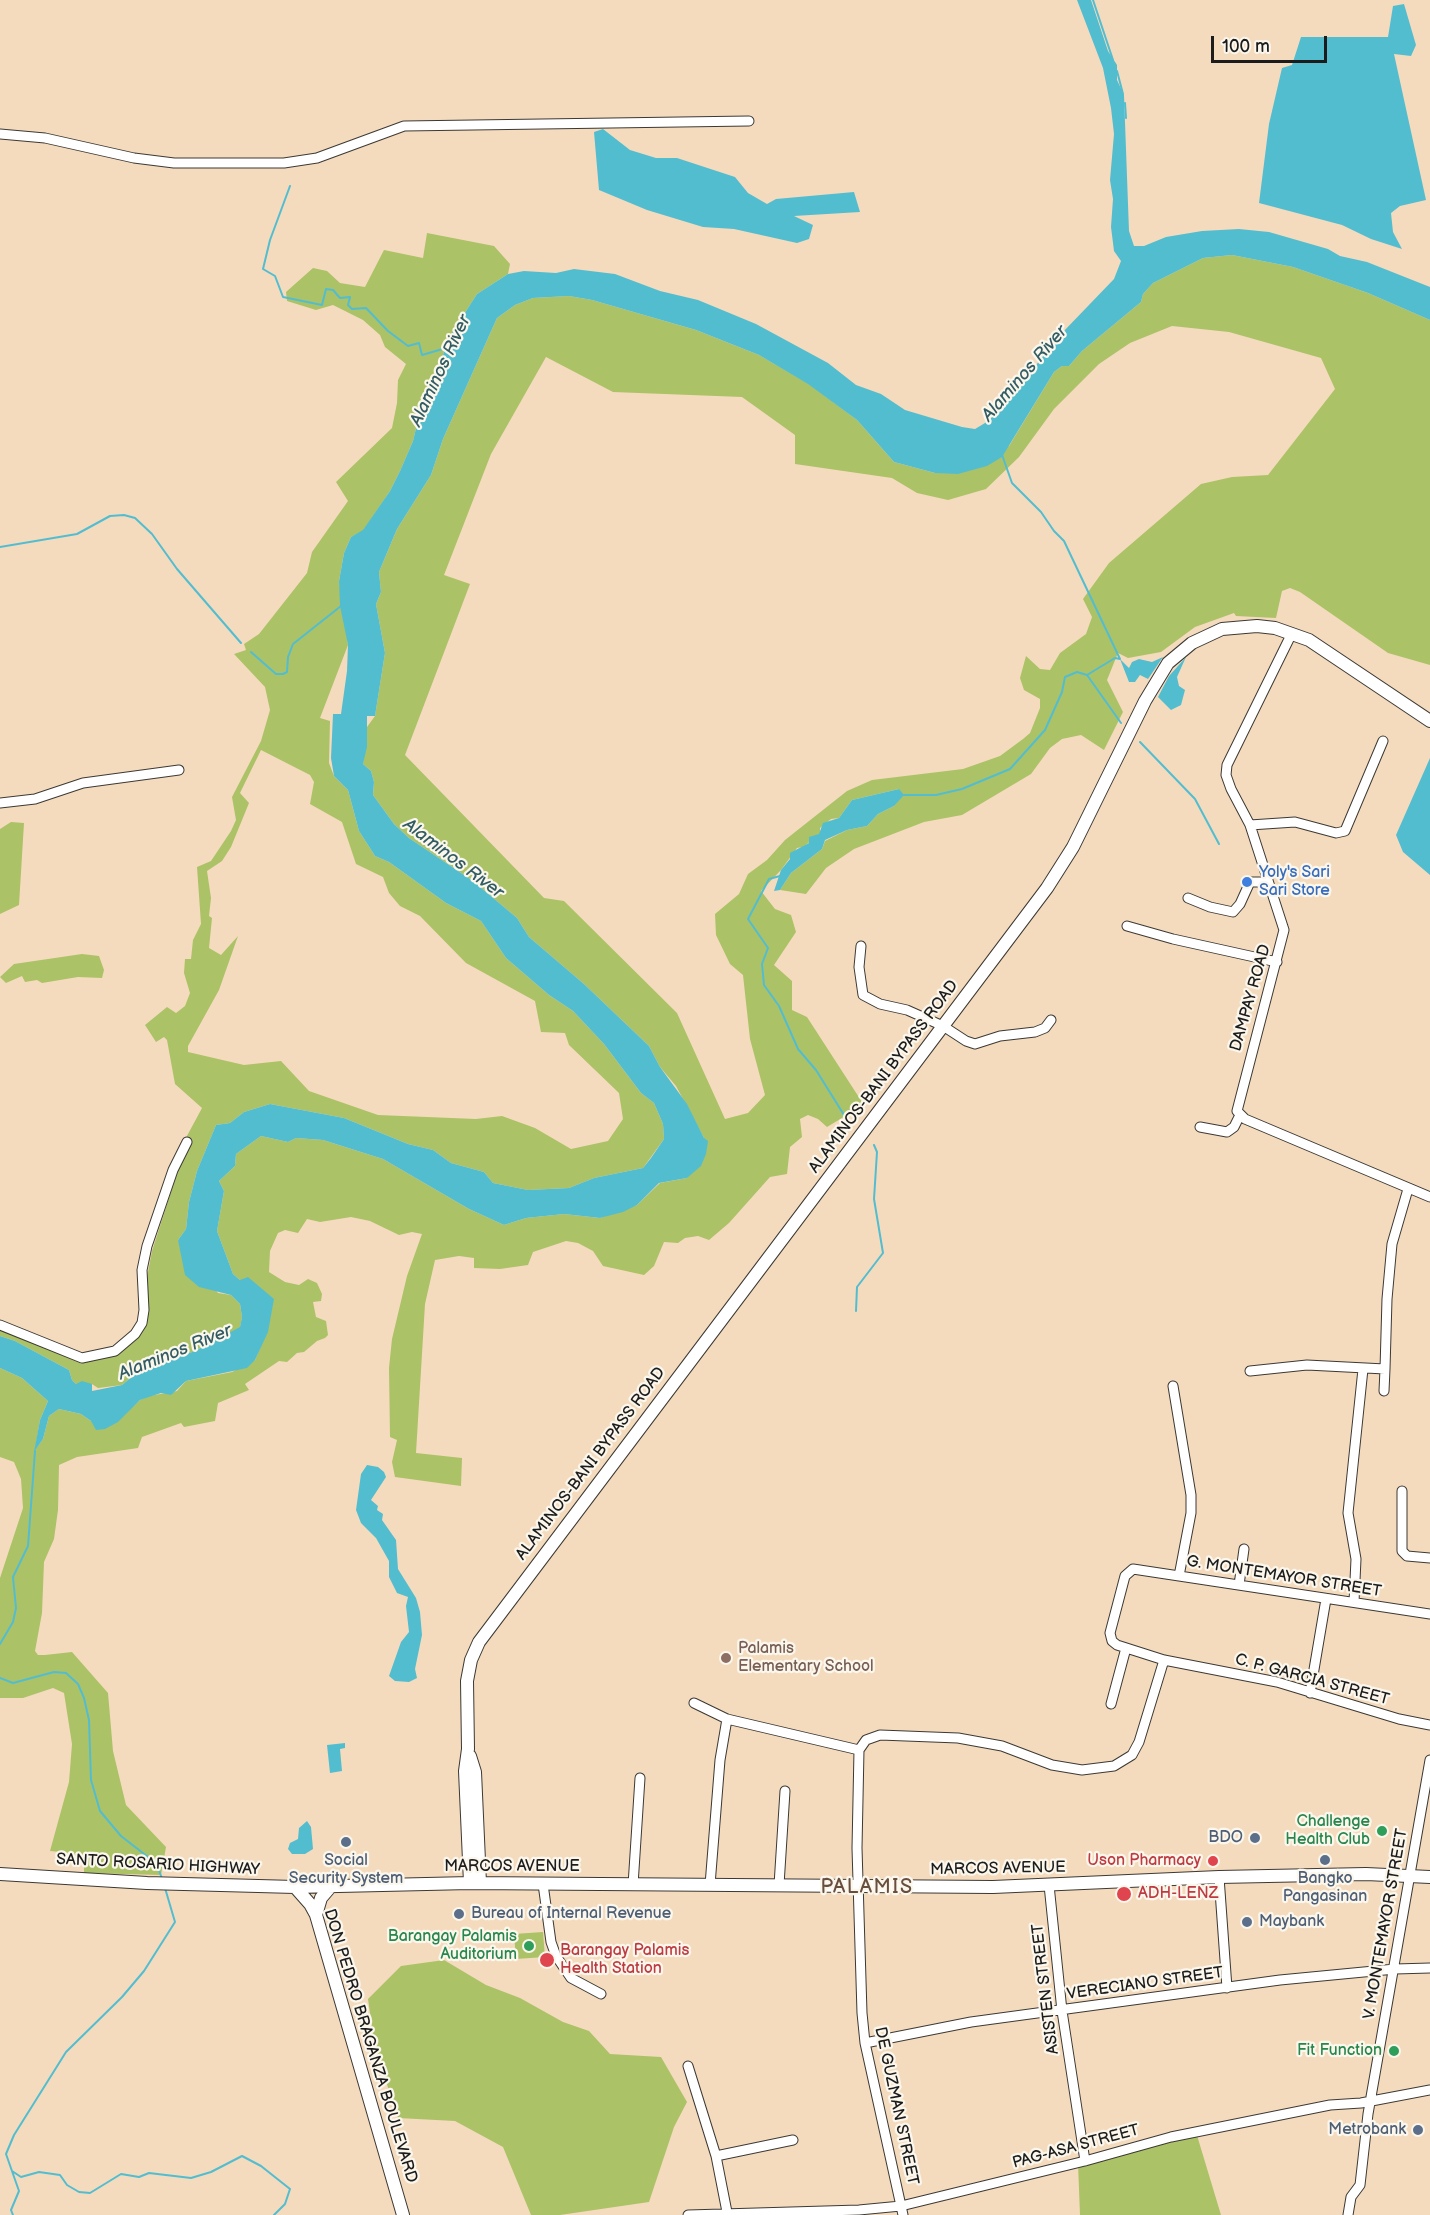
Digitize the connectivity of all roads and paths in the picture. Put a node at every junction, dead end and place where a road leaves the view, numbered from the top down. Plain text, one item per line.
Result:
1 (749, 121) dead end
2 (0, 134) edge
3 (1292, 633) junction
4 (1430, 721) edge
5 (1383, 741) dead end
6 (179, 770) dead end
7 (0, 803) edge
8 (1250, 825) junction
9 (1266, 882) junction
10 (1188, 898) dead end
11 (1127, 926) dead end
12 (861, 946) dead end
13 (1277, 962) junction
14 (1051, 1020) dead end
15 (943, 1026) junction
16 (1240, 1115) junction
17 (1200, 1127) dead end
18 (187, 1142) dead end
19 (1408, 1189) junction
20 (1430, 1197) edge
21 (0, 1325) edge
22 (1385, 1369) junction
23 (1363, 1370) junction
24 (1250, 1371) dead end
25 (1173, 1386) dead end
26 (1384, 1391) dead end
27 (1402, 1491) dead end
28 (1244, 1549) dead end
29 (1430, 1558) edge
30 (1179, 1576) junction
31 (1239, 1585) junction
32 (1326, 1599) junction
33 (1354, 1602) junction
34 (1430, 1614) edge
35 (1121, 1646) junction
36 (1164, 1660) junction
37 (1310, 1693) junction
38 (694, 1703) dead end
39 (1111, 1704) dead end
40 (728, 1719) junction
41 (1430, 1725) edge
42 (859, 1750) junction
43 (1430, 1760) edge
44 (640, 1779) dead end
45 (785, 1791) dead end
46 (1427, 1793) edge
47 (0, 1874) edge
48 (1409, 1875) junction
49 (1219, 1877) junction
50 (1430, 1877) edge
51 (475, 1883) junction
52 (333, 1884) junction
53 (543, 1884) junction
54 (633, 1885) junction
55 (710, 1885) junction
56 (779, 1885) junction
57 (1049, 1885) junction
58 (314, 1886) junction
59 (858, 1886) junction
60 (295, 1887) junction
61 (313, 1910) junction
62 (1430, 1968) edge
63 (1395, 1969) junction
64 (1227, 1988) junction
65 (601, 1994) dead end
66 (1062, 2011) junction
67 (865, 2043) junction
68 (688, 2066) dead end
69 (1430, 2090) edge
70 (1370, 2101) junction
71 (793, 2140) dead end
72 (716, 2156) junction
73 (1085, 2161) junction
74 (902, 2210) edge
75 (727, 2212) junction
76 (403, 2215) edge
77 (688, 2215) edge
78 (1348, 2215) edge

1 - 2 street
3 - 4 main road, ALAMINOS-BANI BYPASS ROAD
3 - 8 street, DAMPAY ROAD
3 - 15 main road, ALAMINOS-BANI BYPASS ROAD
5 - 8 street
6 - 7 street
8 - 9 street, DAMPAY ROAD
9 - 10 street
9 - 13 street, DAMPAY ROAD
11 - 13 street
12 - 15 street
13 - 16 street, DAMPAY ROAD
14 - 15 street
15 - 51 main road, ALAMINOS-BANI BYPASS ROAD
16 - 17 street
16 - 19 street
18 - 21 street
19 - 20 street
19 - 22 street
22 - 23 street
22 - 26 street
23 - 24 street
23 - 33 street
25 - 30 street
27 - 29 street
28 - 31 street
30 - 31 street, G. MONTEMAYOR STREET
30 - 35 street, G. MONTEMAYOR STREET
31 - 32 street, G. MONTEMAYOR STREET
32 - 33 street, G. MONTEMAYOR STREET
32 - 37 street
33 - 34 street, G. MONTEMAYOR STREET
35 - 36 street, C. P. GARCIA STREET
35 - 39 street
36 - 37 street, C. P. GARCIA STREET
36 - 42 street
37 - 41 street, C. P. GARCIA STREET
38 - 40 street
40 - 42 street
40 - 55 street
42 - 59 street, DE GUZMAN STREET
43 - 46 street, V. MONTEMAYOR STREET
44 - 54 street
45 - 56 street
46 - 48 street, V. MONTEMAYOR STREET
47 - 60 main road, SANTO ROSARIO HIGHWAY
48 - 49 main road, MARCOS AVENUE
48 - 50 main road, MARCOS AVENUE
48 - 63 street, V. MONTEMAYOR STREET
49 - 57 main road, MARCOS AVENUE
49 - 64 street
51 - 52 main road, MARCOS AVENUE
51 - 53 main road, MARCOS AVENUE
52 - 58 main road, MARCOS AVENUE
52 - 61 main road
53 - 54 main road, MARCOS AVENUE
53 - 65 street
54 - 55 main road, MARCOS AVENUE
55 - 56 main road, MARCOS AVENUE
56 - 59 main road, MARCOS AVENUE
57 - 59 main road, MARCOS AVENUE
57 - 66 street, ASISTEN STREET
58 - 60 main road, SANTO ROSARIO HIGHWAY
58 - 61 main road, DON PEDRO BRAGANZA BOULEVARD
59 - 67 street, DE GUZMAN STREET
60 - 61 main road
61 - 76 main road, DON PEDRO BRAGANZA BOULEVARD
62 - 63 street, VERECIANO STREET
63 - 64 street, VERECIANO STREET
63 - 70 street, V. MONTEMAYOR STREET
64 - 66 street, VERECIANO STREET
66 - 67 street, VERECIANO STREET
66 - 73 street, ASISTEN STREET
67 - 74 street, DE GUZMAN STREET
68 - 72 street
69 - 70 street, PAG-ASA STREET
70 - 73 street, PAG-ASA STREET
70 - 78 street, V. MONTEMAYOR STREET
71 - 72 street
72 - 75 street
73 - 74 street, PAG-ASA STREET
74 - 75 street, PAG-ASA STREET
75 - 77 street, PAG-ASA STREET

